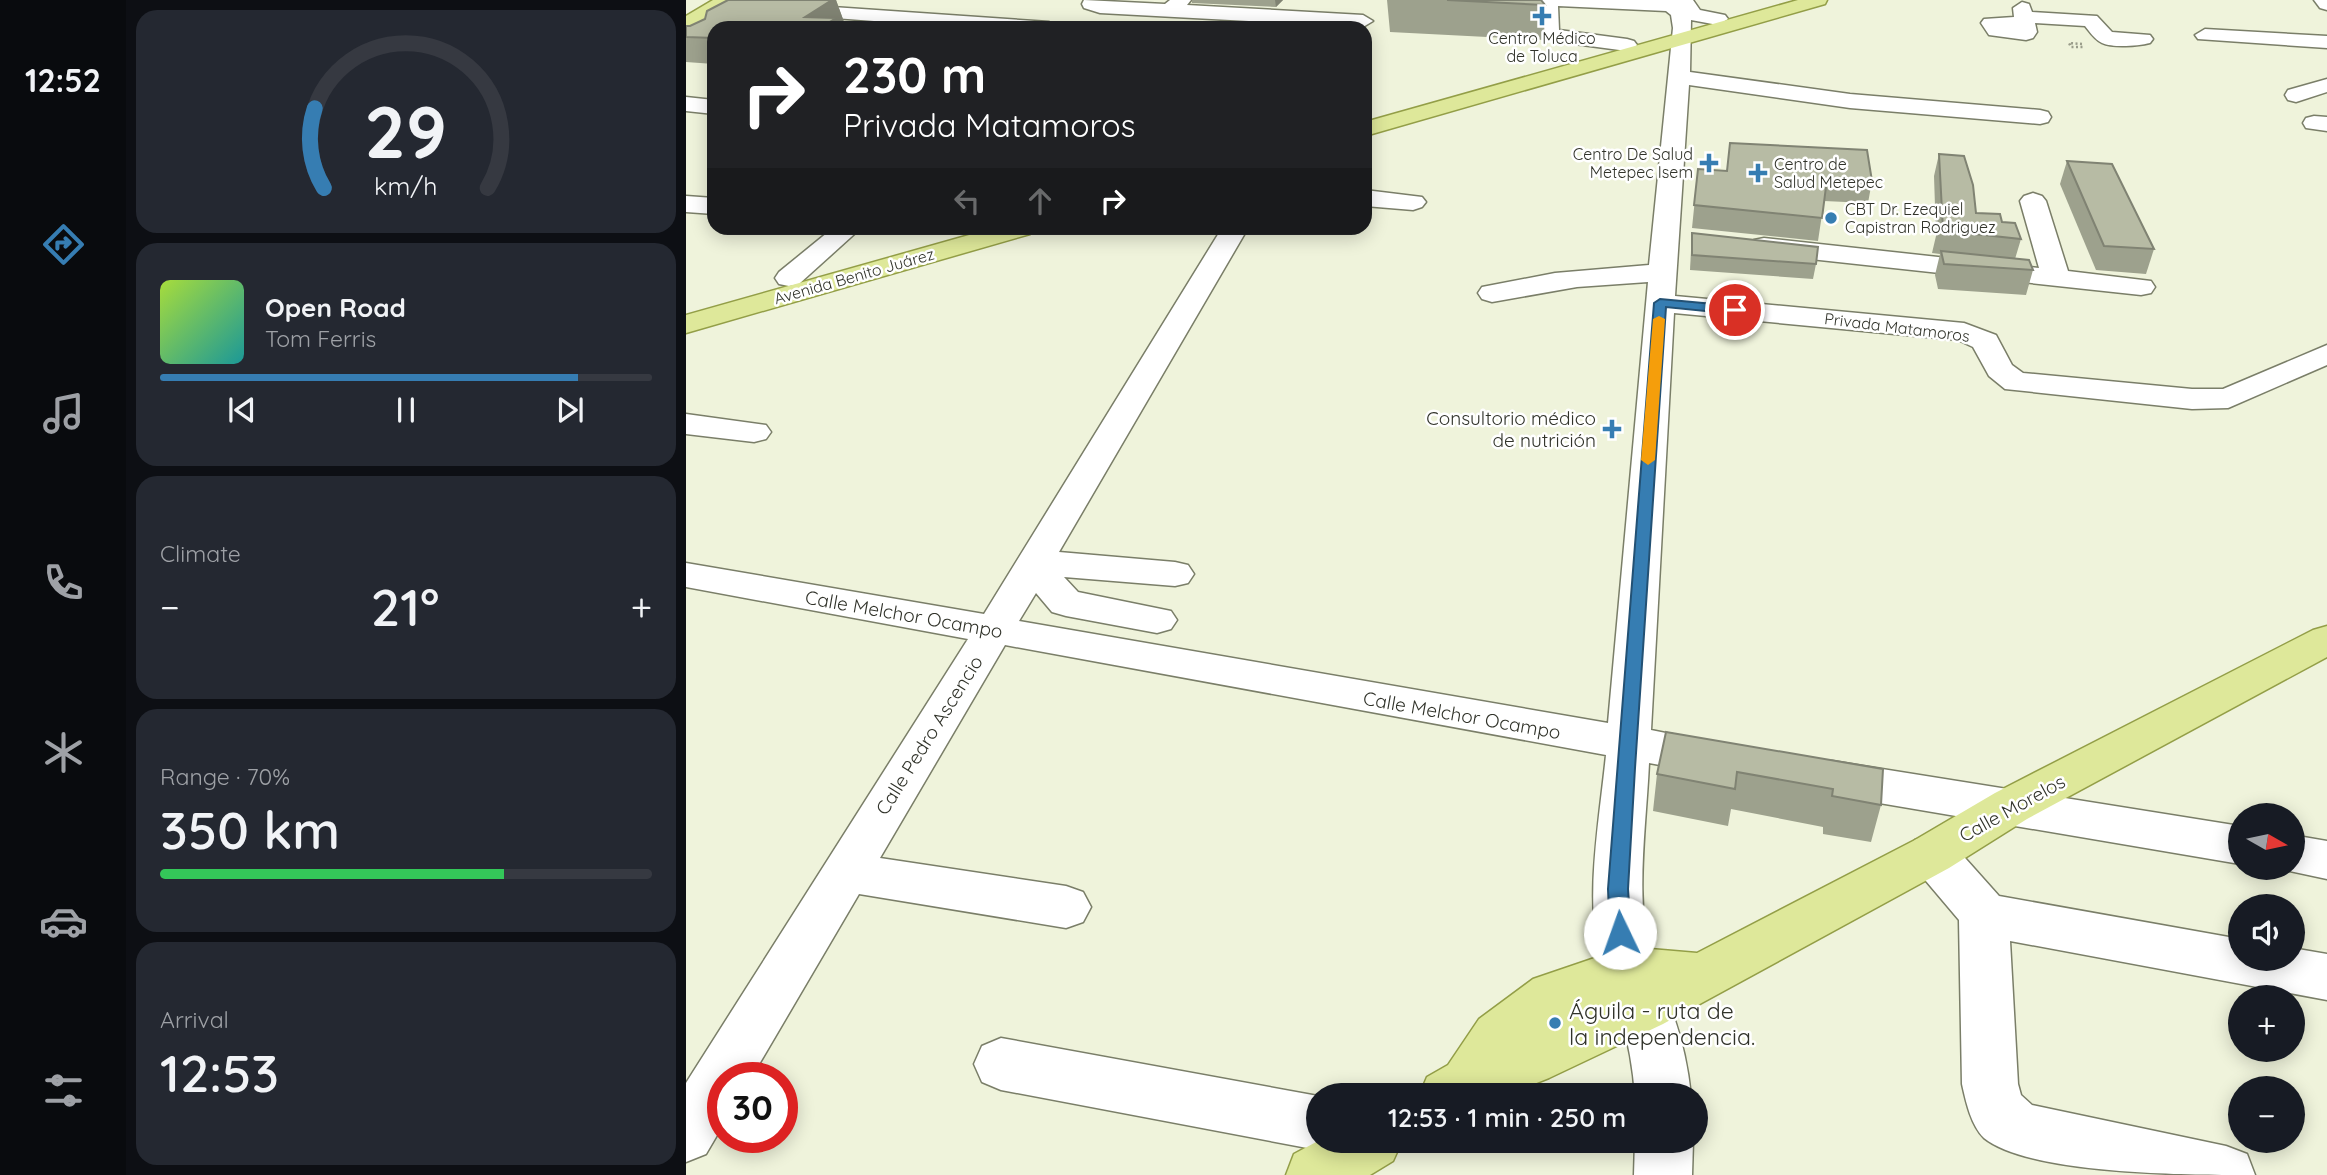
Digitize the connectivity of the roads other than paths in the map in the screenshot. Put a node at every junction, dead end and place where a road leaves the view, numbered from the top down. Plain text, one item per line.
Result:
1 (1332, 0) edge
2 (1550, 0) edge
3 (1788, 0) edge
4 (1818, 0) edge
5 (1091, 1) edge
6 (1576, 1) edge
7 (1607, 1) edge
8 (1636, 1) edge
9 (2082, 1) edge
10 (1172, 3) edge
11 (1133, 5) edge
12 (730, 6) edge
13 (2021, 10) edge
14 (829, 17) edge
15 (1319, 18) junction
16 (1680, 18) edge
17 (1363, 20) edge
18 (710, 21) edge
19 (912, 21) edge
20 (707, 23) edge
21 (2099, 29) dead end
22 (2205, 35) dead end
23 (690, 36) edge
24 (1623, 40) junction
25 (2326, 41) edge
26 (1680, 77) junction
27 (2327, 85) edge
28 (2297, 95) dead end
29 (686, 104) edge
30 (707, 106) edge
31 (1372, 117) edge
32 (2040, 117) dead end
33 (1372, 127) edge
34 (1372, 199) edge
35 (2033, 201) dead end
36 (1413, 202) dead end
37 (686, 204) edge
38 (707, 206) edge
39 (840, 235) edge
40 (946, 235) edge
41 (997, 235) edge
42 (1231, 235) edge
43 (1742, 244) edge
44 (789, 278) junction
45 (2056, 278) junction
46 (2141, 287) dead end
47 (1661, 288) junction
48 (1492, 293) dead end
49 (686, 309) edge
50 (686, 324) edge
51 (2327, 354) edge
52 (699, 426) edge
53 (754, 432) dead end
54 (686, 449) edge
55 (1032, 568) junction
56 (1175, 574) dead end
57 (688, 578) edge
58 (1157, 620) dead end
59 (994, 631) junction
60 (2327, 640) edge
61 (1627, 744) junction
62 (2011, 806) junction
63 (2228, 843) edge
64 (1931, 854) junction
65 (2305, 856) edge
66 (2327, 860) edge
67 (844, 872) junction
68 (1066, 906) dead end
69 (1984, 914) junction
70 (2327, 976) edge
71 (1636, 989) junction
72 (1002, 1064) dead end
73 (1473, 1083) edge
74 (1662, 1083) edge
75 (1306, 1121) edge
76 (686, 1134) edge
77 (1353, 1153) edge
78 (1664, 1153) edge
79 (1315, 1175) edge
80 (1663, 1175) edge
81 (2226, 1175) edge

1 - 15 street
2 - 6 street
2 - 24 street
3 - 16 main road
4 - 16 main road
5 - 11 street
6 - 7 street
6 - 7 street
7 - 8 street
8 - 16 street
8 - 24 street
9 - 13 street
10 - 11 street
10 - 15 street
12 - 18 main road
13 - 21 street
14 - 19 street
15 - 17 street
16 - 24 main road
16 - 26 street
16 - 33 main road
20 - 23 main road
22 - 25 street
24 - 31 main road
26 - 32 street
26 - 47 street
27 - 28 street
29 - 30 street
34 - 36 street
35 - 45 street
37 - 38 street
39 - 44 street
40 - 44 main road, Avenida Benito Juárez
41 - 50 main road, Avenida Benito Juárez
42 - 55 street, Calle Pedro Ascencio
43 - 45 street
44 - 49 main road, Avenida Benito Juárez
45 - 46 street
47 - 48 street, Privada Matamoros
47 - 51 street, Privada Matamoros
47 - 61 street
52 - 53 street
52 - 54 street
55 - 56 street
55 - 58 street
55 - 59 street, Calle Pedro Ascencio
57 - 59 street, Calle Melchor Ocampo
59 - 61 street, Calle Melchor Ocampo
59 - 67 street, Calle Pedro Ascencio
60 - 62 main road, Calle Morelos
61 - 62 street, Calle Melchor Ocampo
61 - 71 street
62 - 63 street, Calle Melchor Ocampo
62 - 64 main road, Calle Morelos
64 - 69 street
64 - 71 main road, Calle Morelos
65 - 66 street
67 - 68 street
67 - 76 street, Calle Pedro Ascencio
69 - 70 street
69 - 81 street
71 - 73 main road, Calle Morelos
71 - 74 street
72 - 75 street
77 - 79 main road
78 - 80 street

